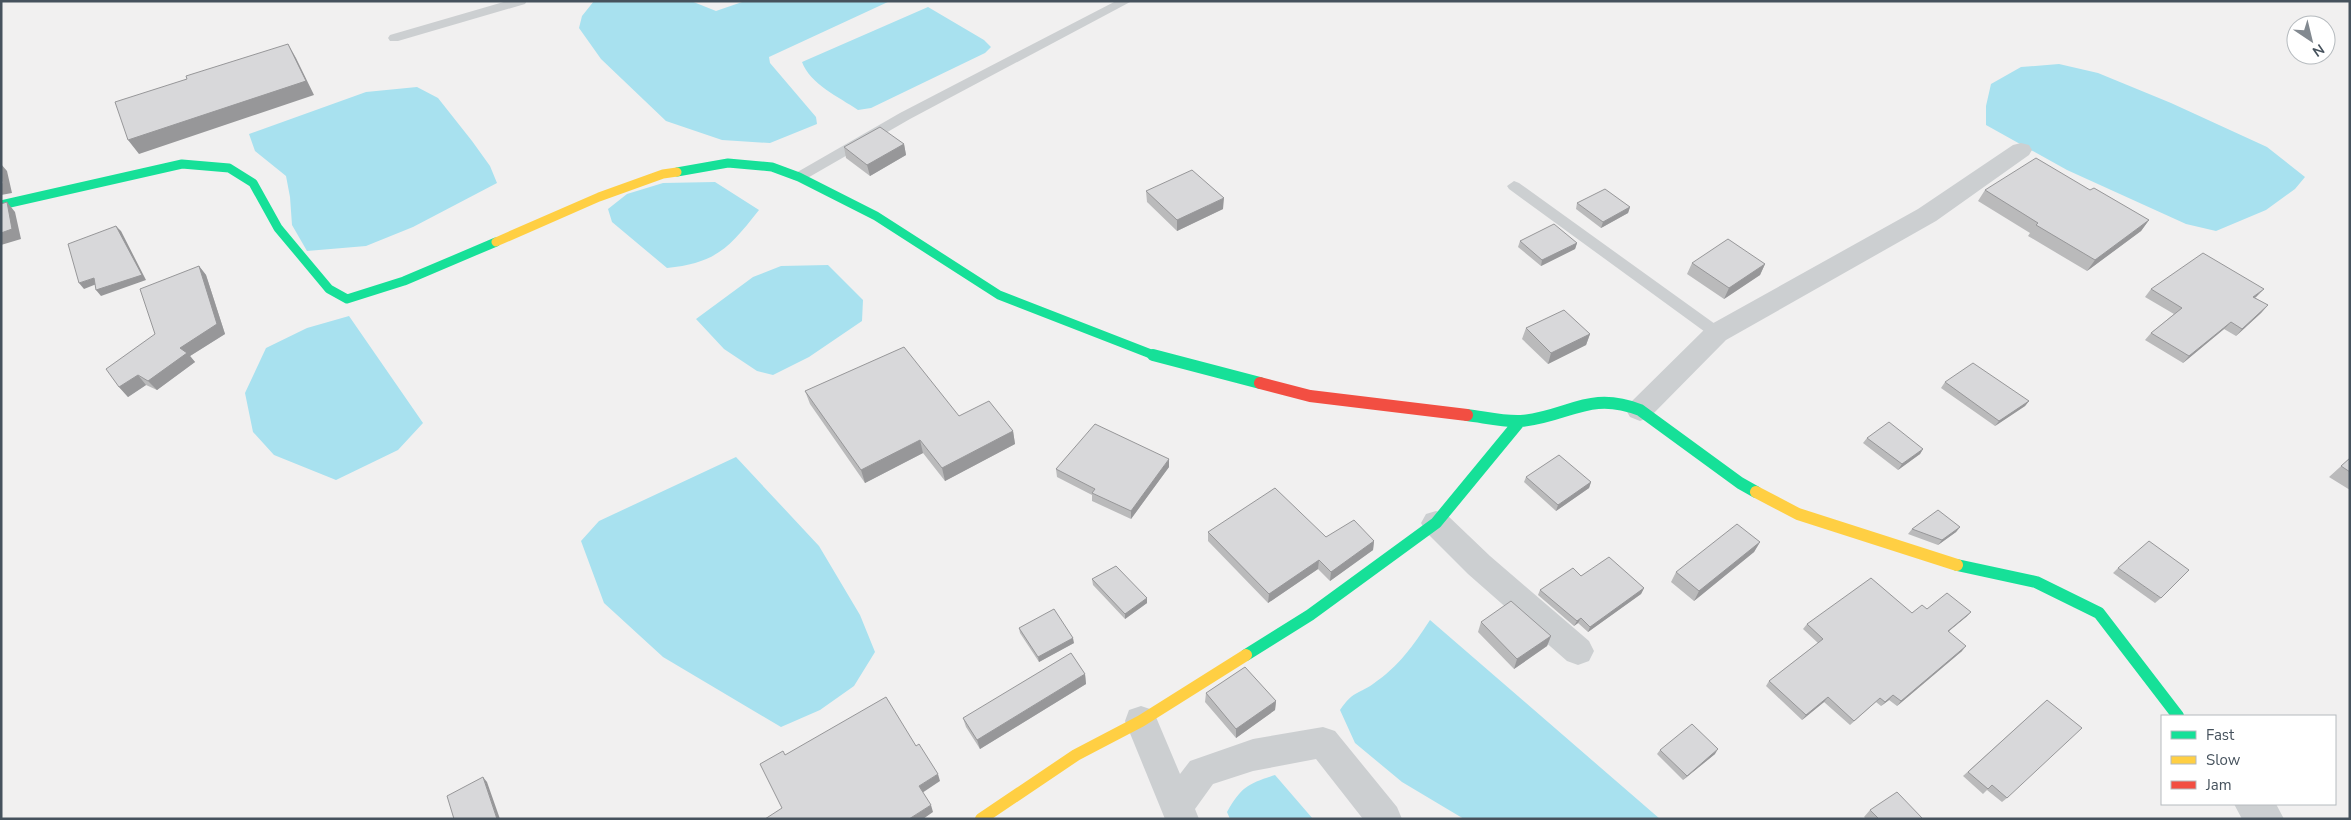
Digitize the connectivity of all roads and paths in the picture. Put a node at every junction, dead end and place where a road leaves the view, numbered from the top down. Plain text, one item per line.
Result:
1 (521, 1) edge
2 (1126, 1) edge
3 (394, 38) dead end
4 (2021, 150) dead end
5 (799, 178) junction
6 (1514, 186) dead end
7 (1, 205) edge
8 (1717, 333) junction
9 (1640, 410) junction
10 (1520, 421) junction
11 (1436, 523) junction
12 (1578, 651) dead end
13 (2177, 715) edge
14 (1141, 722) junction
15 (2252, 805) edge
16 (1180, 812) edge
17 (982, 819) edge
18 (1386, 819) edge
19 (2267, 819) edge

1 - 3 lane
2 - 5 lane
4 - 8 street
5 - 7 street
5 - 10 street
6 - 8 lane
8 - 9 street
9 - 10 street
9 - 13 street
10 - 11 street
11 - 12 street
11 - 14 street
14 - 16 street
14 - 17 street
15 - 19 street
16 - 18 street

